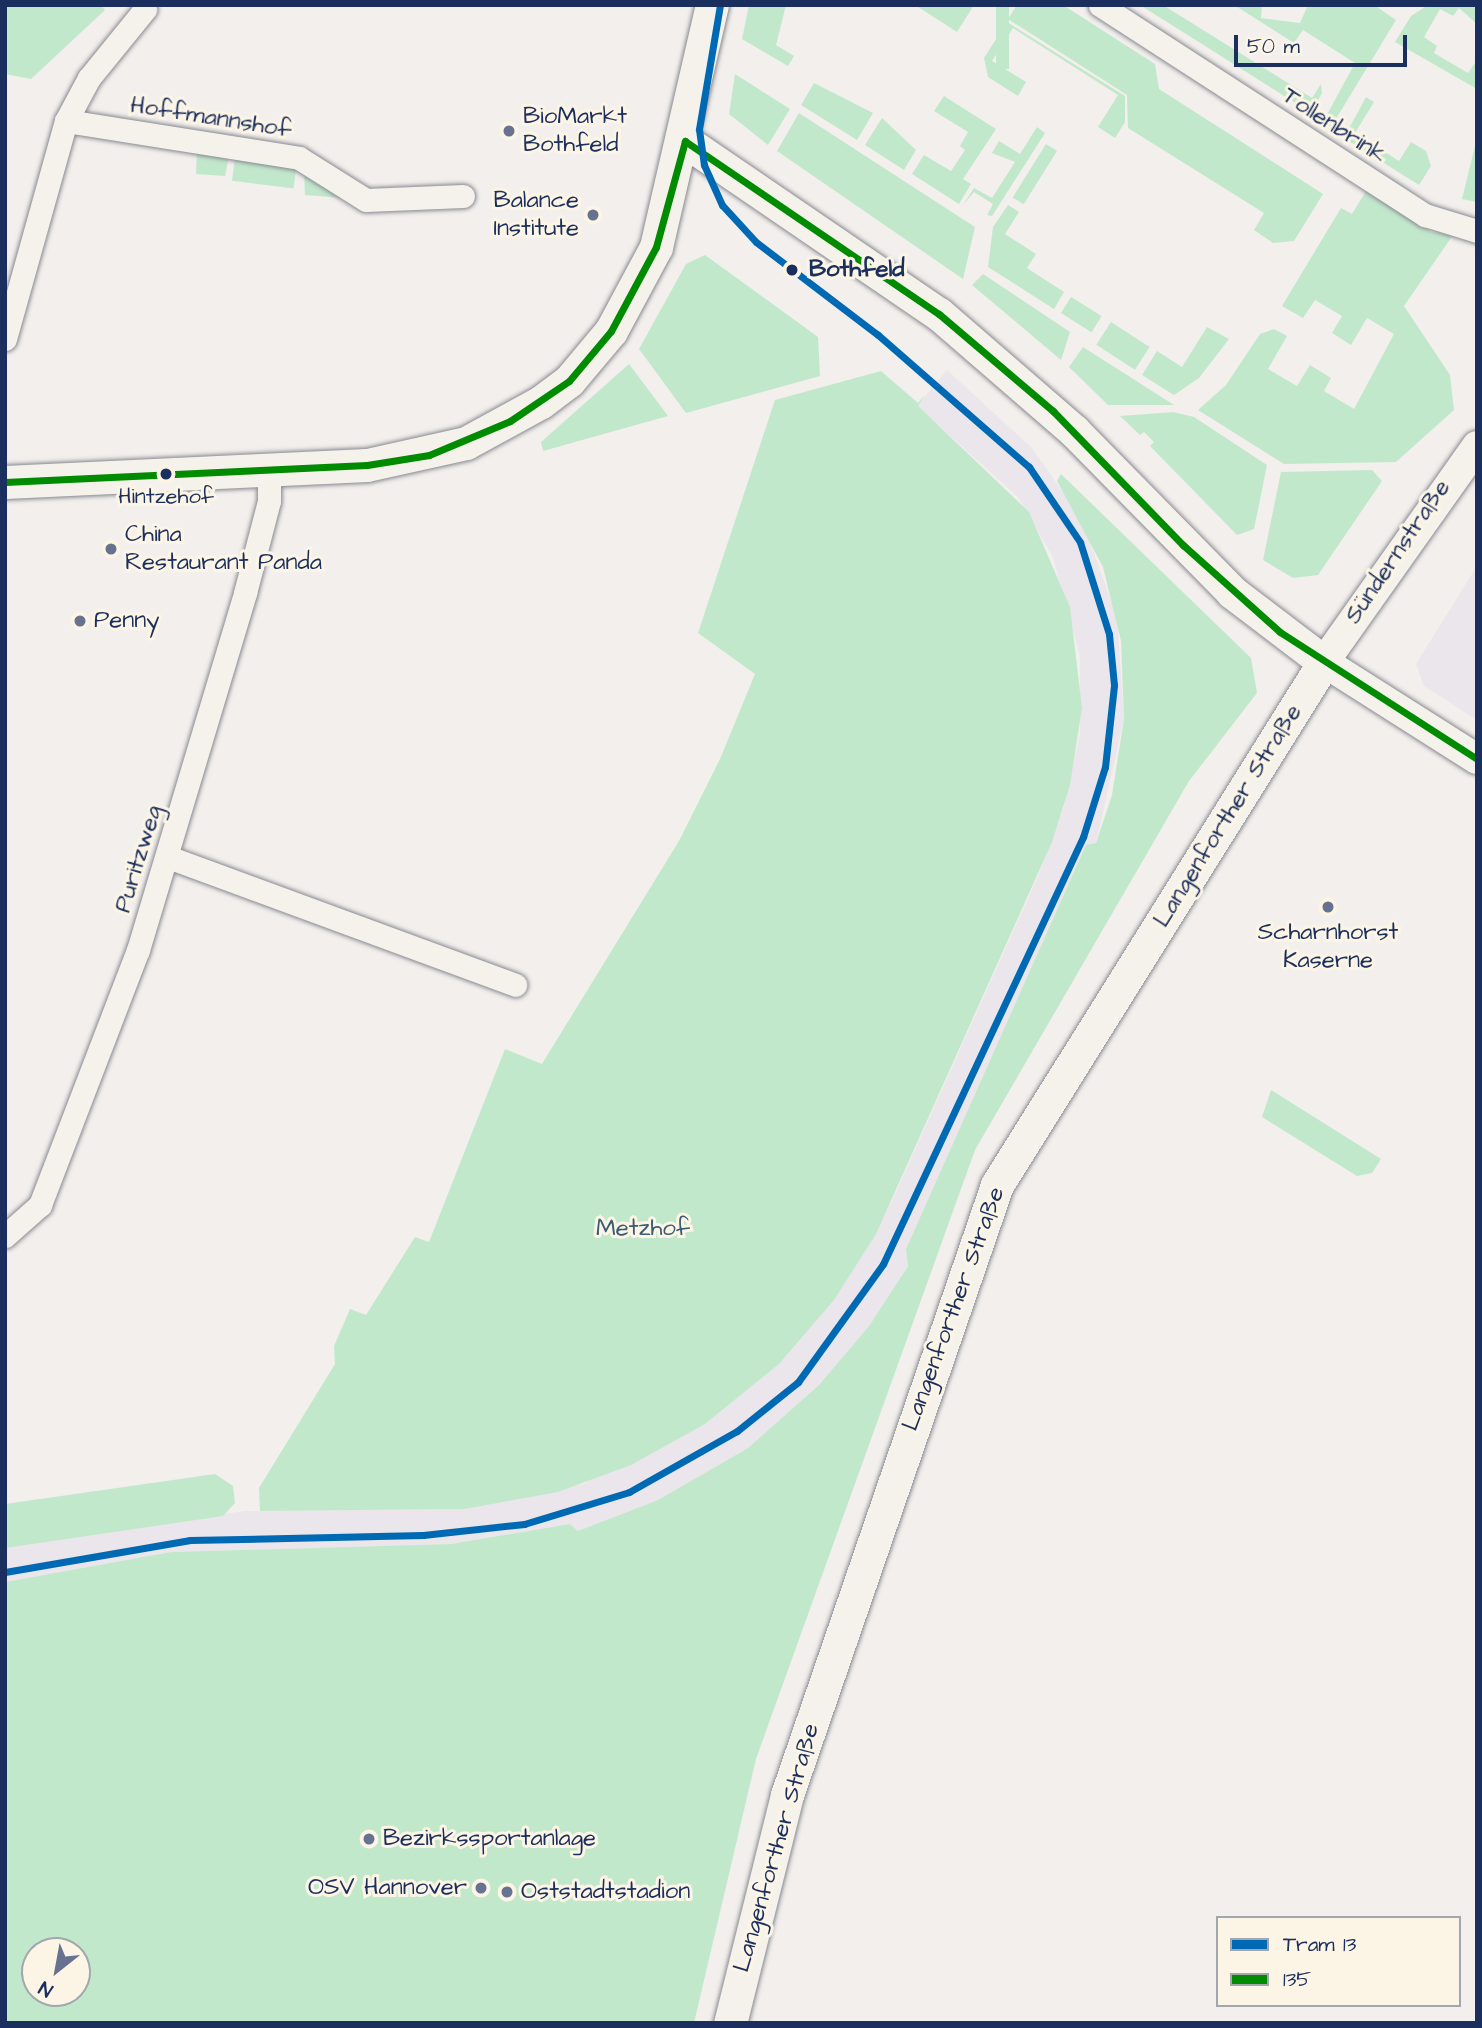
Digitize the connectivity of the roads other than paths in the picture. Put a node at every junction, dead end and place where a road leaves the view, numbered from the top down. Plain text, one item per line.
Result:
1 (712, 5) edge
2 (1100, 5) edge
3 (145, 9) dead end
4 (66, 121) junction
5 (685, 141) junction
6 (463, 196) dead end
7 (1477, 230) edge
8 (5, 340) edge
9 (1477, 446) edge
10 (269, 474) junction
11 (5, 482) edge
12 (1324, 662) junction
13 (1477, 759) edge
14 (168, 857) junction
15 (515, 985) dead end
16 (5, 1236) edge
17 (730, 2023) edge

1 - 5 main road
2 - 7 street, Tollenbrink
3 - 4 street
4 - 6 street, Hoffmannshof
4 - 8 street
5 - 10 main road
5 - 12 main road
9 - 12 street, Sündernstraße
10 - 11 main road
10 - 14 street, Puritzweg
12 - 13 street
12 - 17 main road, Langenforther Straße
14 - 15 street
14 - 16 street, Puritzweg

